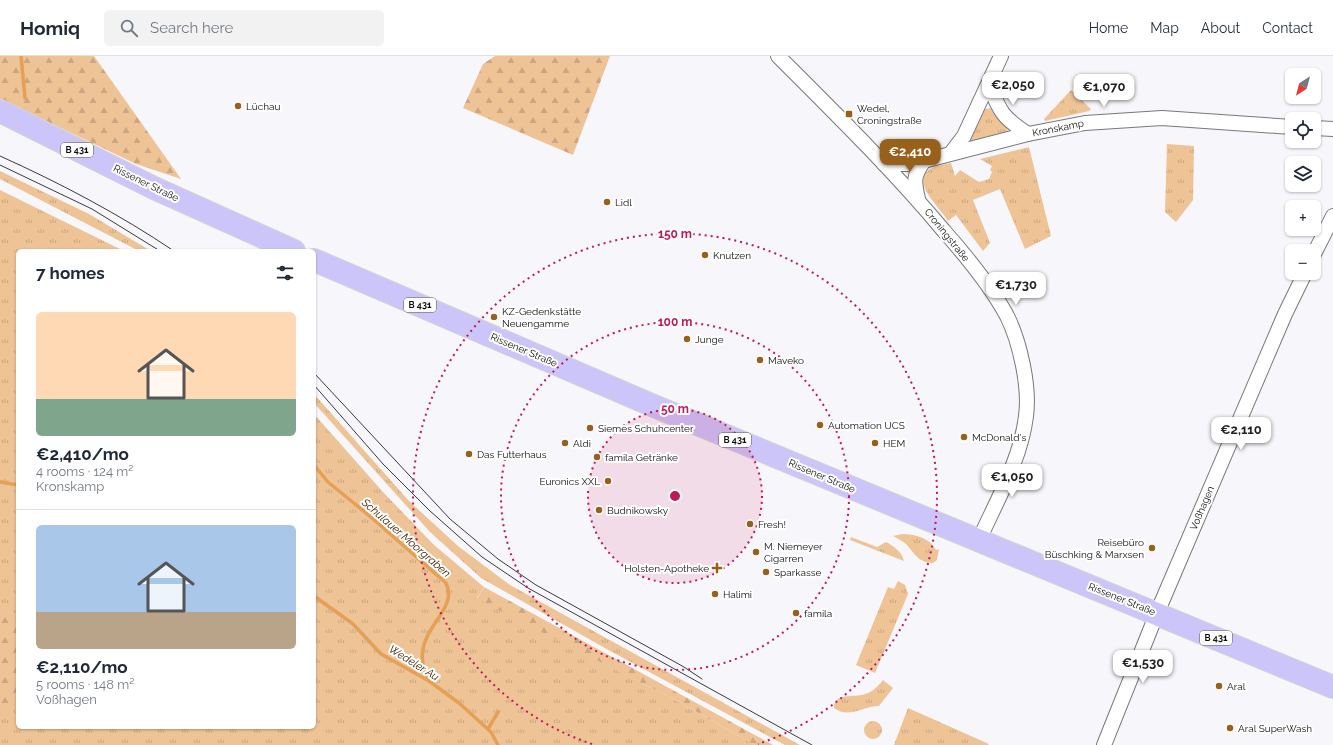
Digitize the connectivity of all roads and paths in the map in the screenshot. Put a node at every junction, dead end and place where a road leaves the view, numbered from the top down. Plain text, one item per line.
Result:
1 (778, 56) edge
2 (1001, 56) edge
3 (989, 85) junction
4 (0, 111) edge
5 (1285, 126) edge
6 (1321, 128) edge
7 (1333, 129) edge
8 (1028, 134) junction
9 (951, 153) junction
10 (924, 161) junction
11 (884, 164) junction
12 (918, 200) junction
13 (1333, 216) edge
14 (1319, 244) edge
15 (290, 249) edge
16 (316, 261) edge
17 (1302, 280) edge
18 (979, 540) junction
19 (1157, 613) junction
20 (1333, 687) edge
21 (1104, 745) edge

1 - 11 street
2 - 3 street
3 - 8 street
3 - 9 street
4 - 15 main road, Rissener Straße / B 431
5 - 8 street, Kronskamp
6 - 7 street
8 - 9 street, Kronskamp
9 - 10 street, Kronskamp
10 - 11 street, Kronskamp
10 - 12 street
11 - 12 street, Croningstraße
12 - 18 street, Croningstraße
13 - 14 street
16 - 18 main road, Rissener Straße / B 431
17 - 19 street, Voßhagen
18 - 19 main road, Rissener Straße / B 431
19 - 20 main road, Rissener Straße / B 431
19 - 21 street, Voßhagen

